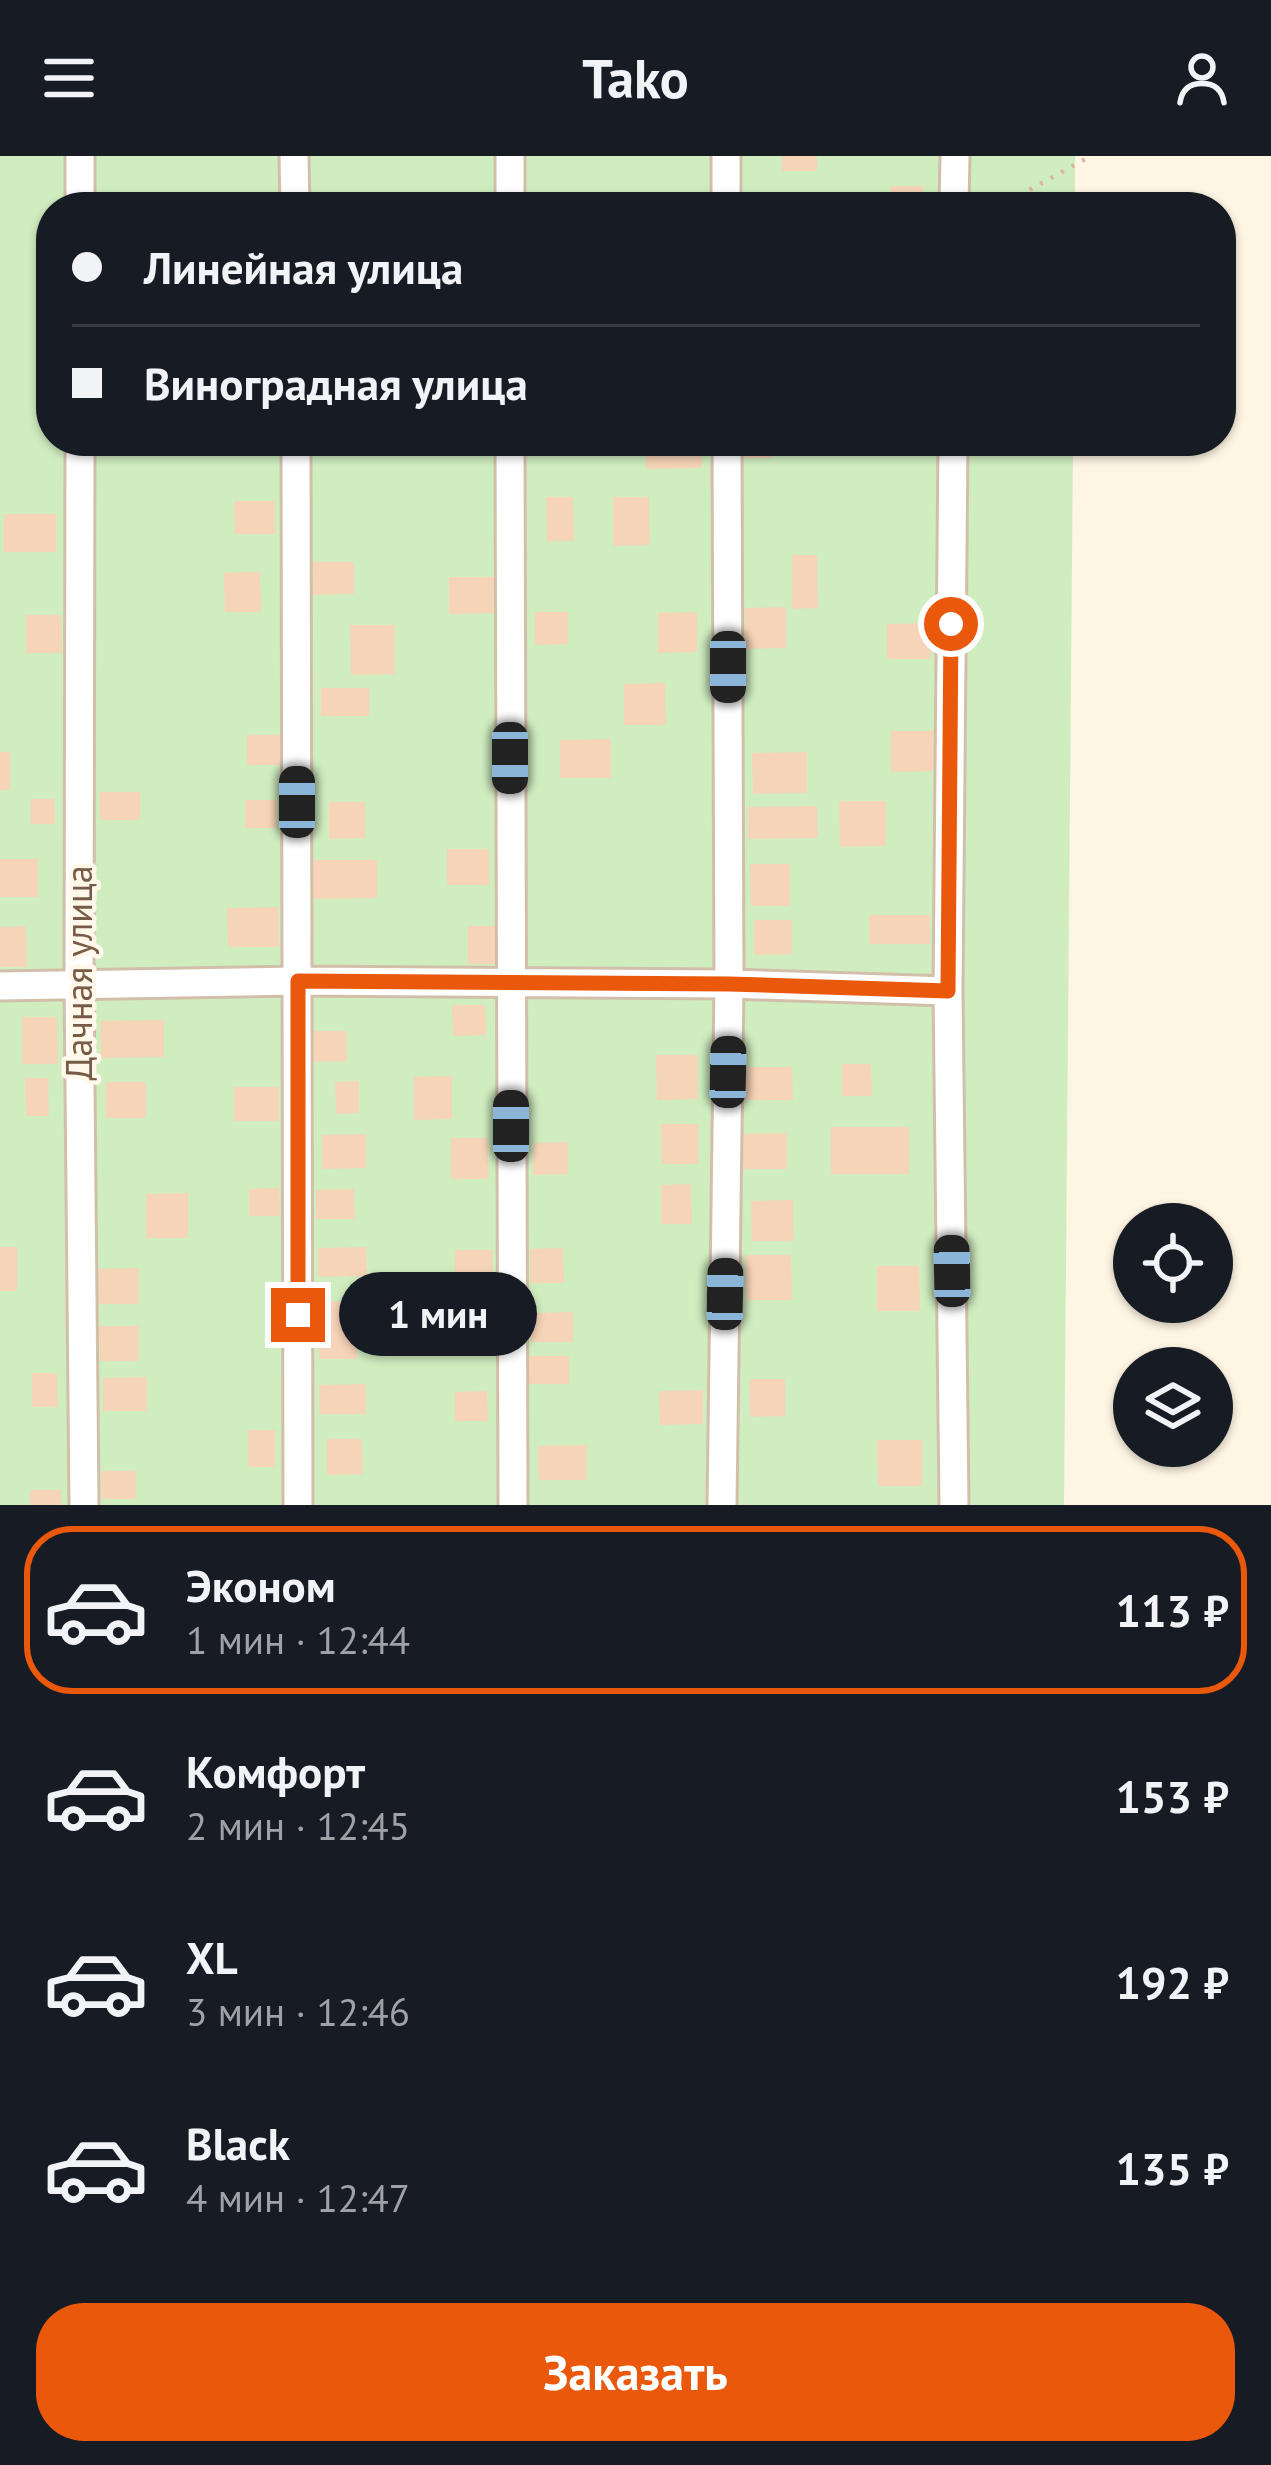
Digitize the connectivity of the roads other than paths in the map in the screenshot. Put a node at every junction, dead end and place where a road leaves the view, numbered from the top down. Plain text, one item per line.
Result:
1 (80, 156) edge
2 (294, 156) edge
3 (509, 156) edge
4 (726, 156) edge
5 (955, 156) edge
6 (80, 192) edge
7 (295, 192) edge
8 (510, 192) edge
9 (726, 192) edge
10 (954, 192) edge
11 (80, 456) edge
12 (296, 456) edge
13 (510, 456) edge
14 (727, 456) edge
15 (952, 456) edge
16 (298, 981) junction
17 (79, 983) junction
18 (511, 984) junction
19 (729, 984) junction
20 (0, 986) edge
21 (948, 991) junction
22 (84, 1505) edge
23 (298, 1505) edge
24 (513, 1505) edge
25 (722, 1505) edge
26 (954, 1505) edge

1 - 6 street
2 - 7 street
3 - 8 street
4 - 9 street
5 - 10 street
11 - 17 street, Дачная улица
12 - 16 street
13 - 18 street
14 - 19 street
15 - 21 street
16 - 17 street
16 - 18 street
16 - 23 street
17 - 20 street
17 - 22 street, Дачная улица
18 - 19 street
18 - 24 street
19 - 21 street
19 - 25 street
21 - 26 street

